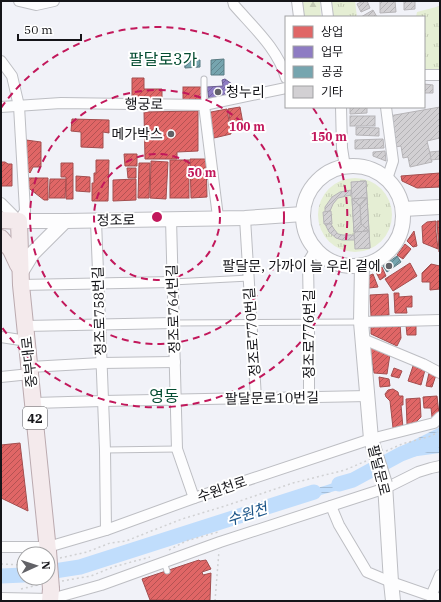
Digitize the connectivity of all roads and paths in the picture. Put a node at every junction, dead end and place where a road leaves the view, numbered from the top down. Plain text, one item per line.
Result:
1 (19, 1) edge
2 (54, 1) edge
3 (233, 1) edge
4 (298, 1) edge
5 (326, 1) edge
6 (299, 16) edge
7 (328, 16) edge
8 (1, 61) edge
9 (284, 64) edge
10 (425, 75) edge
11 (440, 75) edge
12 (204, 79) dead end
13 (285, 88) edge
14 (204, 105) junction
15 (19, 106) junction
16 (1, 107) edge
17 (341, 108) edge
18 (386, 108) edge
19 (345, 167) junction
20 (387, 179) junction
21 (1, 203) edge
22 (440, 207) edge
23 (403, 209) junction
24 (303, 214) junction
25 (218, 217) junction
26 (245, 218) junction
27 (171, 219) junction
28 (1, 220) edge
29 (19, 220) junction
30 (65, 221) junction
31 (96, 221) junction
32 (1, 238) edge
33 (316, 249) junction
34 (362, 265) junction
35 (249, 278) junction
36 (21, 279) junction
37 (172, 282) junction
38 (98, 283) junction
39 (440, 320) edge
40 (174, 322) junction
41 (310, 322) junction
42 (361, 322) junction
43 (252, 323) junction
44 (100, 324) junction
45 (26, 334) junction
46 (1, 337) edge
47 (363, 339) junction
48 (175, 362) junction
49 (101, 363) junction
50 (30, 370) junction
51 (440, 373) edge
52 (1, 377) edge
53 (368, 396) junction
54 (309, 397) junction
55 (256, 398) junction
56 (176, 399) junction
57 (103, 400) junction
58 (34, 404) junction
59 (440, 417) edge
60 (440, 431) edge
61 (375, 446) junction
62 (177, 449) junction
63 (105, 450) junction
64 (366, 460) dead end
65 (440, 466) edge
66 (386, 486) junction
67 (194, 498) junction
68 (331, 506) junction
69 (106, 530) junction
70 (220, 542) junction
71 (50, 546) edge
72 (1, 547) edge
73 (16, 548) edge
74 (56, 550) edge
75 (56, 552) edge
76 (1, 564) edge
77 (16, 565) edge
78 (440, 575) edge
79 (391, 582) junction
80 (51, 586) edge
81 (436, 597) edge
82 (1, 598) edge
83 (51, 598) edge
84 (215, 601) edge
85 (393, 601) edge

1 - 2 street
3 - 9 street
4 - 6 street
5 - 7 street
8 - 15 street
10 - 11 street
12 - 14 lane
13 - 14 street, 행궁로
14 - 15 street, 행궁로
14 - 25 street
15 - 16 street, 행궁로
15 - 29 street
17 - 19 street
18 - 20 street
19 - 20 street
19 - 24 street
20 - 23 street
21 - 29 street
22 - 23 street
23 - 34 street
24 - 26 street, 정조로
24 - 33 street
25 - 26 street, 정조로
25 - 27 street, 정조로
26 - 35 street, 정조로770번길
27 - 31 street, 정조로
27 - 37 street, 정조로764번길
28 - 29 main road, 정조로
29 - 30 street, 정조로
29 - 36 main road, 중부대로 / 42
30 - 31 street, 정조로
30 - 36 street
31 - 38 street, 정조로758번길
32 - 36 main road
33 - 34 street
33 - 41 street, 정조로776번길
34 - 42 street, 팔달문로
35 - 37 lane
35 - 43 street, 정조로770번길
36 - 38 street
36 - 45 main road, 중부대로 / 42
37 - 38 street
37 - 40 street, 정조로764번길
38 - 44 street, 정조로758번길
39 - 42 street
40 - 43 lane
40 - 44 street
40 - 48 street, 정조로764번길
41 - 42 lane
41 - 43 lane
41 - 54 street, 정조로776번길
42 - 47 street, 팔달문로
43 - 55 street, 정조로770번길
44 - 45 street
44 - 49 street, 정조로758번길
45 - 46 street
45 - 50 main road, 중부대로 / 42
47 - 51 street
47 - 53 street, 팔달문로
48 - 49 street
48 - 56 street, 정조로764번길
49 - 50 street
49 - 57 street, 정조로758번길
50 - 52 street
50 - 58 main road, 중부대로 / 42
53 - 54 street, 팔달문로10번길
53 - 61 street, 팔달문로
54 - 55 street, 팔달문로10번길
55 - 56 street, 팔달문로10번길
56 - 57 street, 팔달문로10번길
56 - 62 street, 정조로764번길
57 - 58 street, 팔달문로10번길
57 - 63 street, 정조로758번길
58 - 71 main road, 중부대로 / 42
59 - 61 street, 수원천로
60 - 61 path
61 - 66 street, 팔달문로, bridge
61 - 67 street, 수원천로
62 - 63 lane
62 - 67 street, 정조로764번길
63 - 69 street, 정조로758번길
64 - 75 path
65 - 66 street
66 - 68 street
66 - 79 street, 팔달문로
67 - 69 street, 수원천로
68 - 70 street
68 - 79 street
69 - 74 street, 수원천로
70 - 83 street
70 - 84 path
72 - 73 street, 수원천로
76 - 77 path
78 - 81 street
79 - 81 street
79 - 85 street, 팔달문로
80 - 83 main road, 중부대로 / 42, bridge
82 - 83 street

